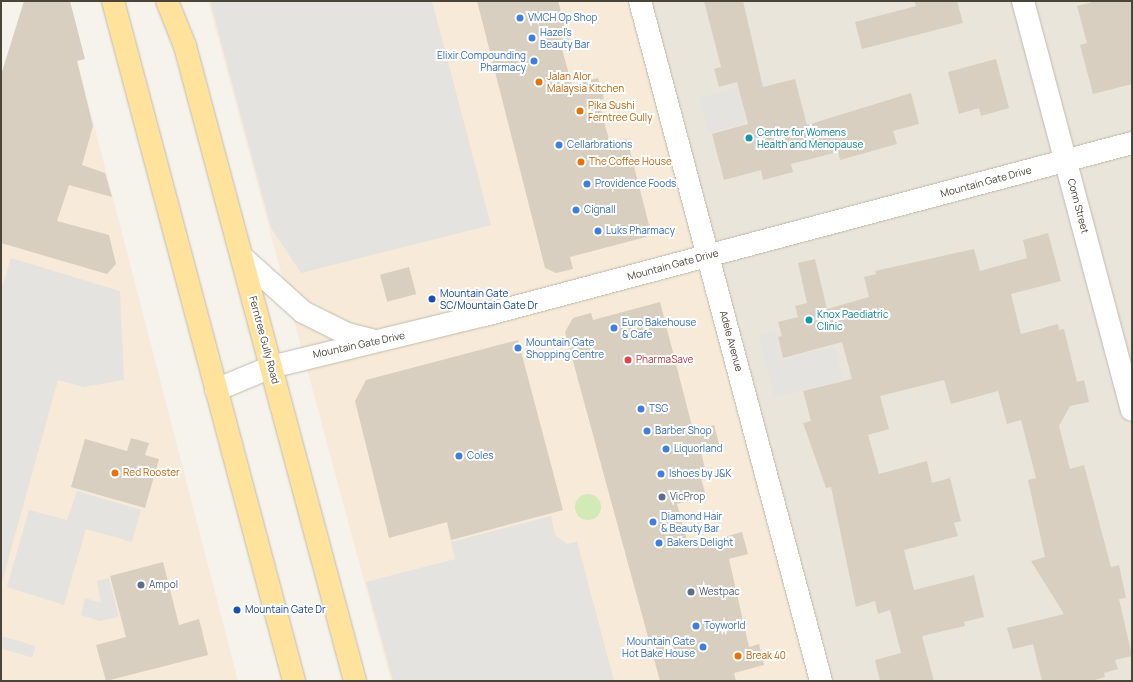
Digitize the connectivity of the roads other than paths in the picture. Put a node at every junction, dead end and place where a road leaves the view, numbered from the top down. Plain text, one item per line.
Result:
1 (114, 1) edge
2 (167, 1) edge
3 (640, 1) edge
4 (1023, 1) edge
5 (1132, 143) edge
6 (1066, 161) junction
7 (708, 255) junction
8 (243, 258) junction
9 (372, 341) junction
10 (271, 367) junction
11 (216, 390) junction
12 (1132, 410) edge
13 (294, 681) edge
14 (355, 681) edge
15 (821, 681) edge

1 - 11 main road
2 - 8 main road, Ferntree Gully Road
3 - 7 street, Adele Avenue
4 - 6 street, Conn Street
5 - 6 street, Mountain Gate Drive
6 - 7 street, Mountain Gate Drive
6 - 12 street, Conn Street
7 - 9 street, Mountain Gate Drive
7 - 15 street, Adele Avenue
8 - 9 street
8 - 10 main road, Ferntree Gully Road
9 - 10 street, Mountain Gate Drive
10 - 11 street, Mountain Gate Drive
10 - 14 main road, Ferntree Gully Road
11 - 13 main road

